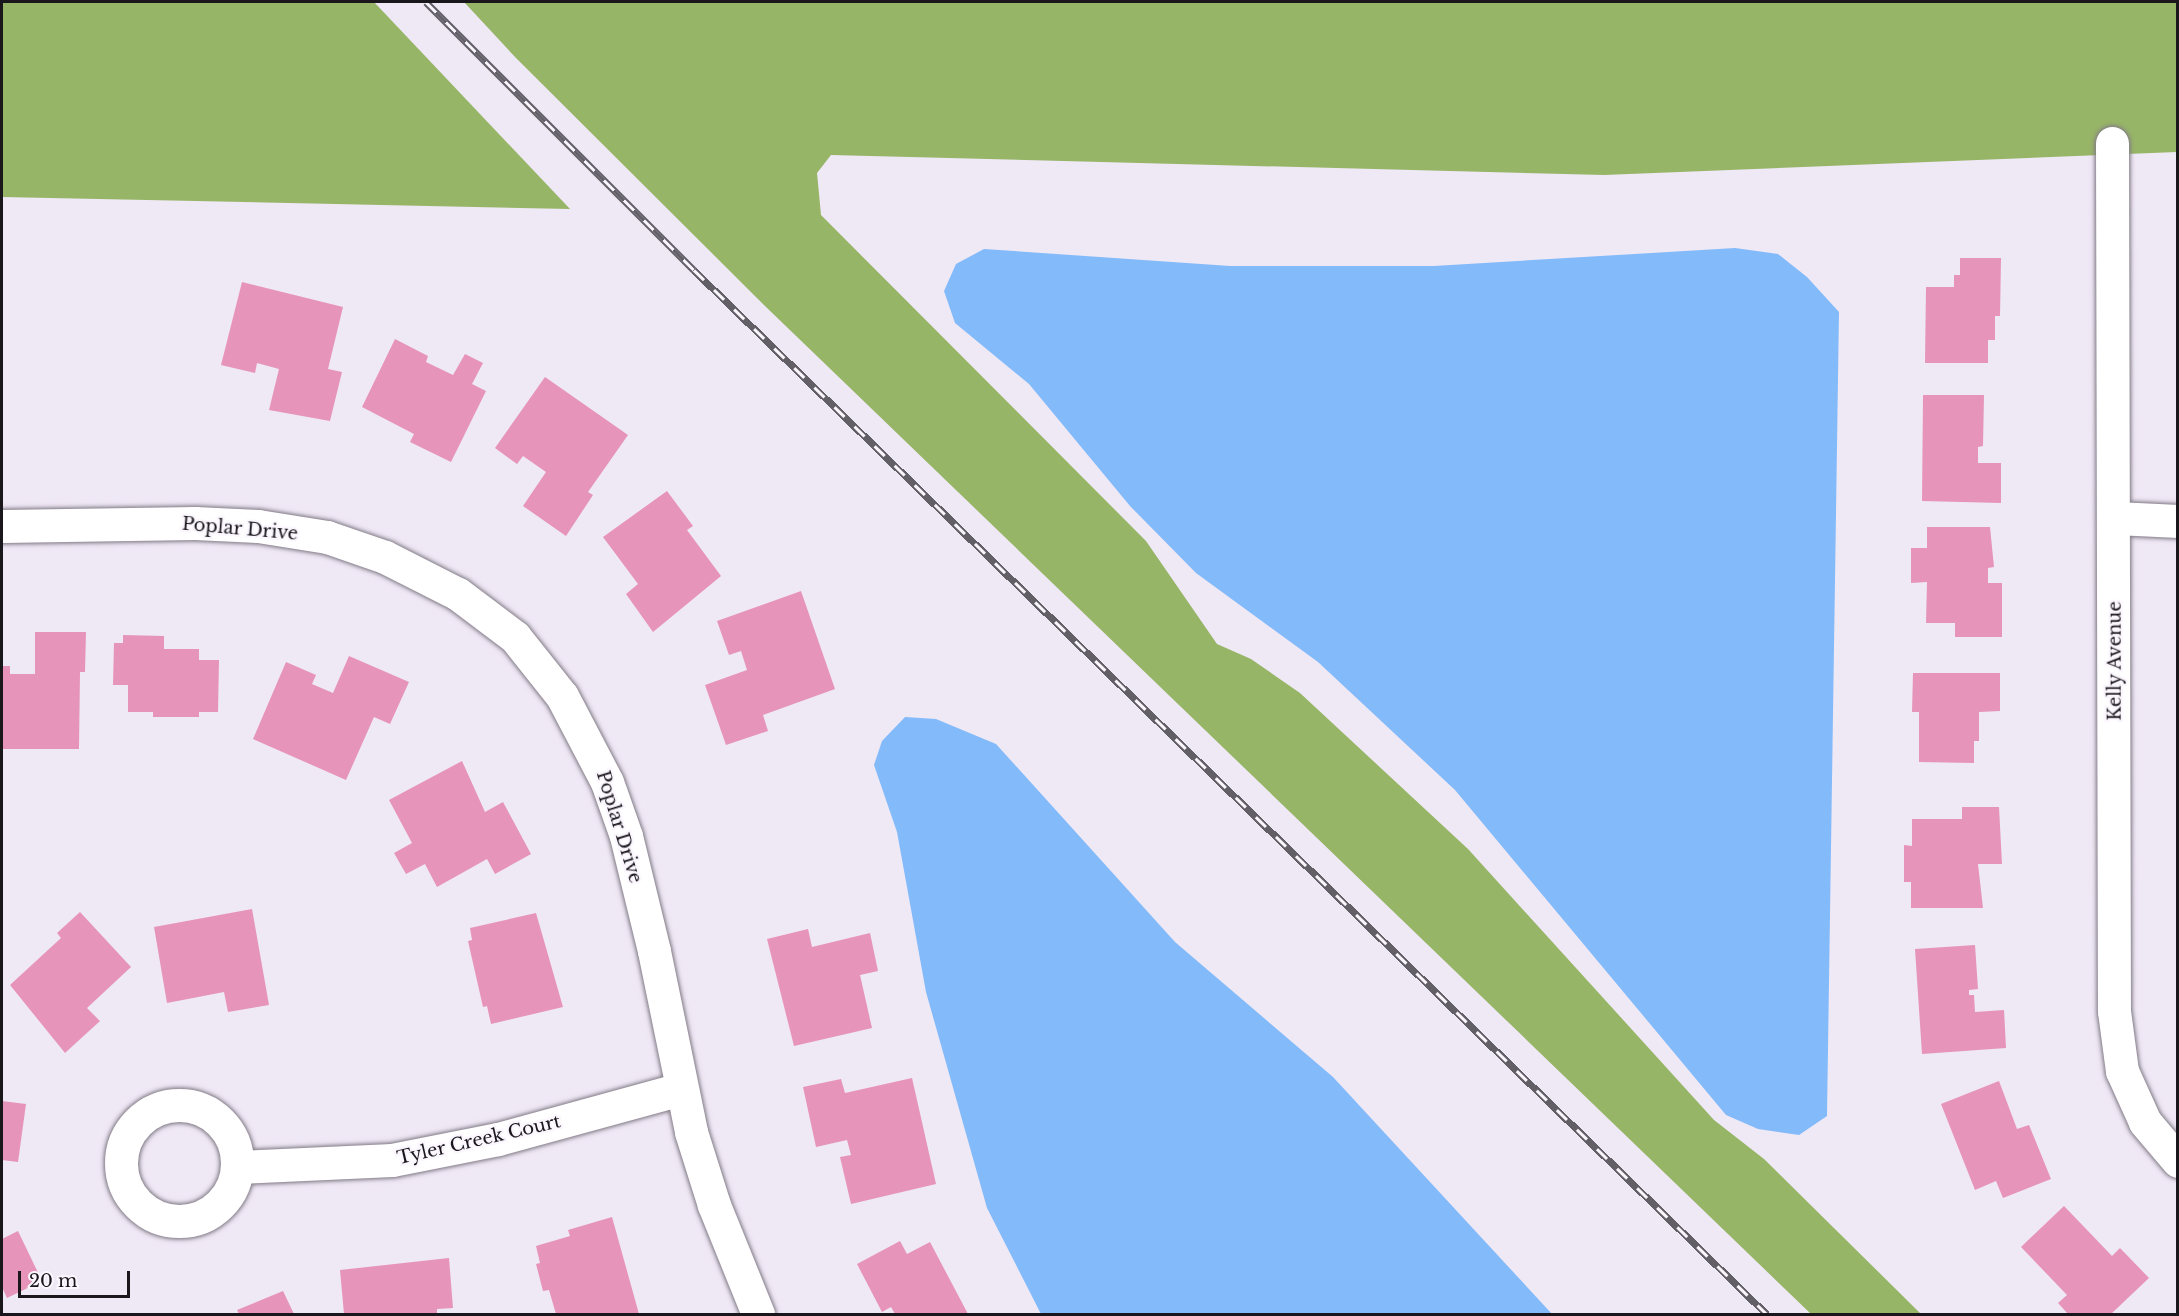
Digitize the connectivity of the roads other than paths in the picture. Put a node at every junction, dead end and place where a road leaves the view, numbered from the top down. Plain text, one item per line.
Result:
1 (2112, 143) dead end
2 (2116, 518) junction
3 (2178, 521) edge
4 (2, 526) edge
5 (681, 1089) junction
6 (2178, 1161) edge
7 (238, 1167) dead end
8 (758, 1314) edge

1 - 2 street, Kelly Avenue
2 - 3 street
2 - 6 street, Kelly Avenue
4 - 5 street, Poplar Drive
5 - 7 street, Tyler Creek Court
5 - 8 street, Poplar Drive

